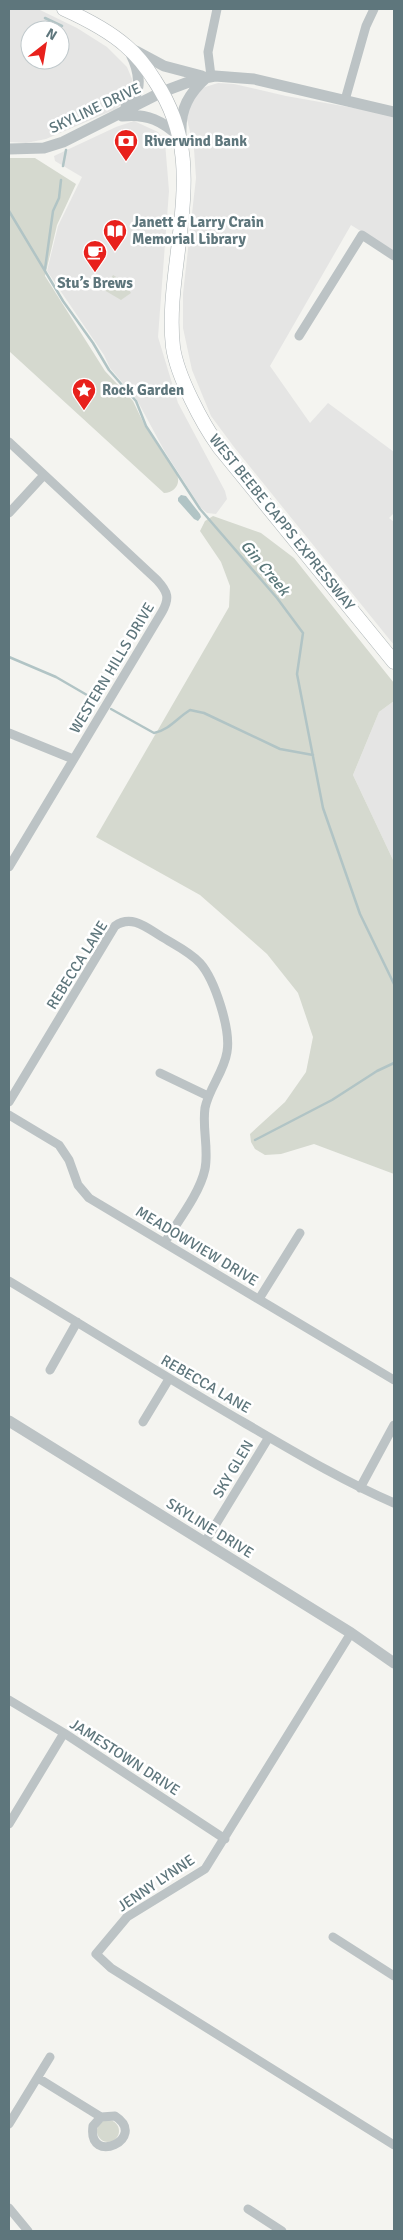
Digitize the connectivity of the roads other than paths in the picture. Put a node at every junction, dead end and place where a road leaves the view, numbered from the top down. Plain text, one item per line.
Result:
1 (64, 9) edge
2 (217, 9) edge
3 (374, 9) edge
4 (126, 45) junction
5 (209, 77) junction
6 (162, 92) junction
7 (345, 100) junction
8 (394, 112) edge
9 (113, 118) junction
10 (181, 138) junction
11 (9, 150) edge
12 (394, 256) edge
13 (299, 336) dead end
14 (9, 442) edge
15 (44, 474) junction
16 (9, 513) edge
17 (394, 662) edge
18 (9, 733) edge
19 (73, 759) junction
20 (9, 867) edge
21 (160, 1073) dead end
22 (208, 1096) junction
23 (9, 1102) edge
24 (9, 1115) edge
25 (300, 1233) dead end
26 (165, 1242) junction
27 (9, 1281) edge
28 (259, 1299) junction
29 (77, 1322) junction
30 (50, 1370) dead end
31 (169, 1379) junction
32 (394, 1380) edge
33 (9, 1421) edge
34 (143, 1422) dead end
35 (394, 1425) edge
36 (269, 1437) junction
37 (360, 1488) junction
38 (394, 1503) edge
39 (205, 1542) junction
40 (351, 1634) junction
41 (394, 1663) edge
42 (9, 1700) edge
43 (64, 1733) junction
44 (9, 1824) edge
45 (225, 1839) junction
46 (333, 1937) dead end
47 (394, 1976) edge
48 (50, 2057) dead end
49 (38, 2078) junction
50 (101, 2117) dead end
51 (9, 2124) edge
52 (394, 2145) edge
53 (9, 2208) edge
54 (248, 2210) dead end
55 (28, 2231) edge
56 (282, 2231) edge

1 - 4 main road, WEST BEEBE CAPPS EXPRESSWAY
2 - 5 street
3 - 7 street
4 - 5 street
4 - 6 main road, WEST BEEBE CAPPS EXPRESSWAY
4 - 9 street
5 - 6 street, SKYLINE DRIVE
5 - 7 street
5 - 10 street
6 - 9 street, SKYLINE DRIVE
6 - 10 main road, WEST BEEBE CAPPS EXPRESSWAY
7 - 8 street
9 - 10 street
9 - 11 street, SKYLINE DRIVE
10 - 17 main road, WEST BEEBE CAPPS EXPRESSWAY
12 - 13 street
14 - 15 street, WESTERN HILLS DRIVE
15 - 16 street
15 - 19 street, WESTERN HILLS DRIVE
18 - 19 street
19 - 20 street, WESTERN HILLS DRIVE
21 - 22 street
22 - 23 street, REBECCA LANE
22 - 26 street, REBECCA LANE
24 - 26 street, MEADOWVIEW DRIVE
25 - 28 street
26 - 28 street, MEADOWVIEW DRIVE
27 - 29 street, REBECCA LANE
28 - 32 street, MEADOWVIEW DRIVE
29 - 30 street
29 - 31 street, REBECCA LANE
31 - 34 street
31 - 36 street, REBECCA LANE
33 - 39 street, SKYLINE DRIVE
35 - 37 street
36 - 37 street, REBECCA LANE
36 - 39 street, SKY GLEN
37 - 38 street, REBECCA LANE
39 - 40 street, SKYLINE DRIVE
40 - 41 street, SKYLINE DRIVE
40 - 45 street, JENNY LYNNE
42 - 43 street, JAMESTOWN DRIVE
43 - 44 street
43 - 45 street, JAMESTOWN DRIVE
45 - 52 street, JENNY LYNNE
46 - 47 street
48 - 49 street
49 - 50 street
49 - 51 street
53 - 55 street
54 - 56 street

